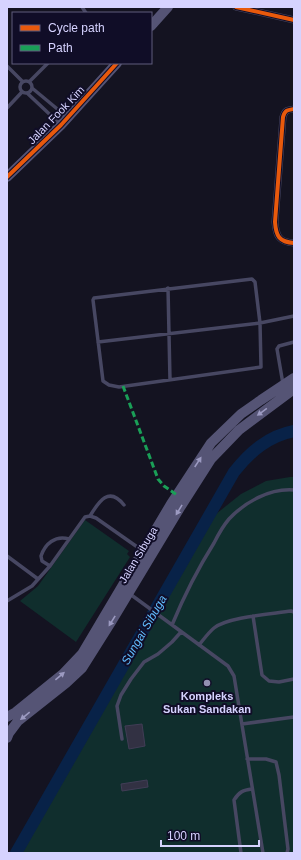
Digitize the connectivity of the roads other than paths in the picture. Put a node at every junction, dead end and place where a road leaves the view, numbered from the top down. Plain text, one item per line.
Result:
1 (168, 7) edge
2 (236, 7) edge
3 (294, 20) edge
4 (152, 25) edge
5 (47, 64) edge
6 (116, 64) edge
7 (7, 66) edge
8 (22, 81) junction
9 (30, 81) junction
10 (32, 88) junction
11 (22, 92) junction
12 (27, 93) junction
13 (7, 108) edge
14 (294, 109) edge
15 (64, 121) junction
16 (7, 177) edge
17 (294, 243) edge
18 (168, 288) junction
19 (294, 316) edge
20 (260, 323) junction
21 (169, 333) junction
22 (98, 342) junction
23 (294, 342) edge
24 (294, 378) edge
25 (170, 380) junction
26 (284, 385) junction
27 (294, 389) edge
28 (294, 490) edge
29 (124, 505) dead end
30 (90, 516) junction
31 (69, 538) junction
32 (143, 551) junction
33 (7, 556) edge
34 (50, 566) junction
35 (38, 579) junction
36 (129, 593) junction
37 (7, 601) edge
38 (294, 612) edge
39 (253, 616) junction
40 (172, 625) junction
41 (181, 632) junction
42 (199, 645) junction
43 (294, 679) edge
44 (7, 717) edge
45 (294, 717) edge
46 (242, 724) junction
47 (7, 738) edge
48 (122, 739) dead end
49 (248, 760) junction
50 (252, 788) junction
51 (241, 853) edge
52 (263, 853) edge
53 (287, 853) edge

1 - 4 main road
2 - 3 street
5 - 9 lane
6 - 15 main road, Jalan Fook Kim
7 - 8 lane
8 - 9 lane
8 - 11 lane
9 - 10 lane
10 - 12 lane
10 - 15 lane
11 - 12 lane
11 - 13 lane
12 - 15 lane
14 - 17 street
15 - 16 main road, Jalan Fook Kim
18 - 20 lane
18 - 21 lane
18 - 22 lane
19 - 20 lane
20 - 21 lane
20 - 25 lane
21 - 22 lane
21 - 25 lane
22 - 25 lane
23 - 26 lane
24 - 26 main road, Jalan Sibuga
32 -> 26 main road, Jalan Sibuga
27 -> 36 main road, Jalan Sibuga
28 - 40 lane
29 - 30 lane
30 - 31 lane
30 - 32 lane
31 - 34 lane
31 - 34 lane
44 -> 32 main road, Jalan Sibuga
33 - 35 lane
34 - 35 lane
35 - 37 lane
36 - 40 lane
36 -> 47 main road, Jalan Sibuga
38 - 39 lane
39 - 42 lane
39 - 43 lane
40 - 41 lane
41 - 42 lane
41 - 48 lane
42 - 46 lane
45 - 46 lane
46 - 49 lane
49 - 50 lane
49 - 53 lane
50 - 51 lane
50 - 52 lane

